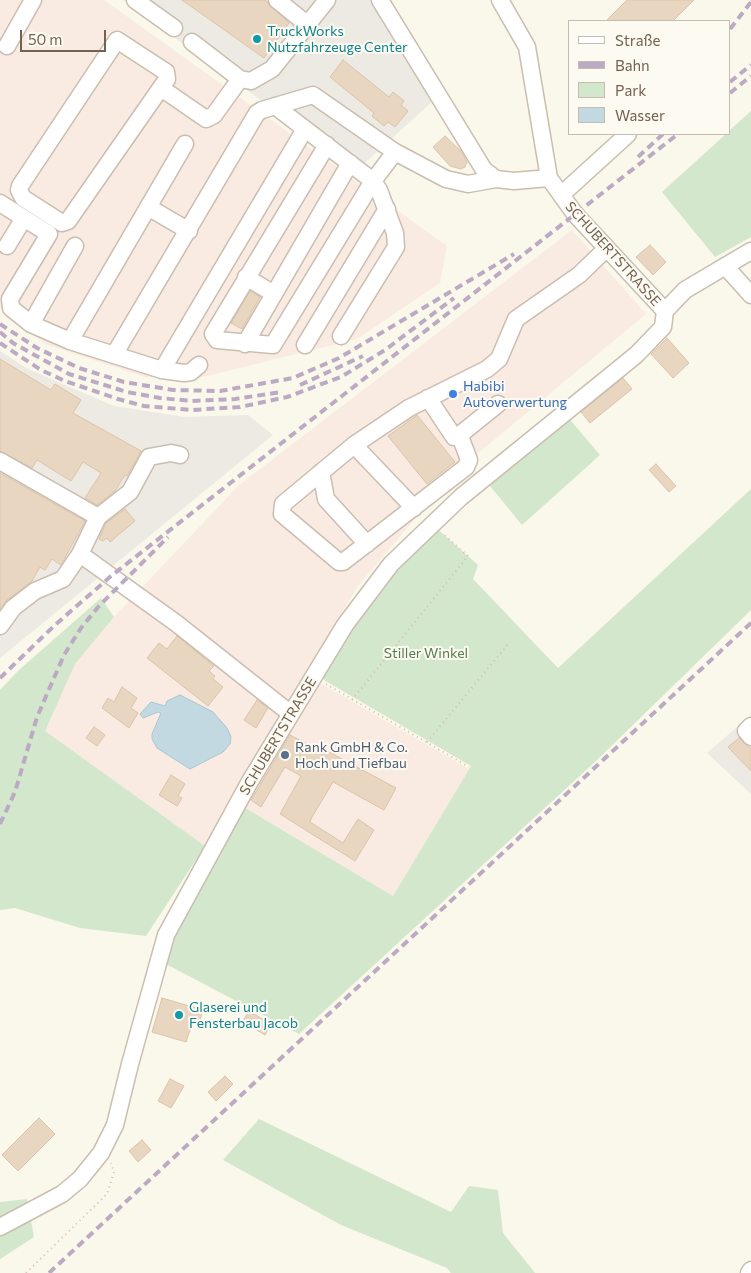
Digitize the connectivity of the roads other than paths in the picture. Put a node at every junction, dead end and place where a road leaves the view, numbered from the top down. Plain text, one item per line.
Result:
1 (33, 0) edge
2 (135, 0) edge
3 (277, 0) edge
4 (327, 0) edge
5 (380, 0) edge
6 (500, 0) edge
7 (308, 24) junction
8 (174, 28) dead end
9 (192, 42) dead end
10 (6, 46) dead end
11 (240, 79) junction
12 (161, 88) junction
13 (275, 106) junction
14 (305, 129) junction
15 (627, 135) edge
16 (185, 144) dead end
17 (327, 145) junction
18 (395, 152) junction
19 (350, 163) junction
20 (549, 178) junction
21 (496, 179) junction
22 (372, 181) junction
23 (561, 195) junction
24 (0, 203) edge
25 (148, 207) junction
26 (387, 209) junction
27 (24, 218) junction
28 (189, 231) junction
29 (7, 246) dead end
30 (75, 246) dead end
31 (606, 249) junction
32 (751, 251) edge
33 (725, 266) junction
34 (246, 276) junction
35 (6, 292) edge
36 (274, 294) junction
37 (751, 295) edge
38 (665, 311) junction
39 (31, 324) junction
40 (341, 336) dead end
41 (70, 342) junction
42 (245, 344) junction
43 (305, 345) dead end
44 (114, 355) junction
45 (199, 365) dead end
46 (162, 370) junction
47 (428, 398) junction
48 (498, 404) dead end
49 (460, 436) junction
50 (354, 445) junction
51 (180, 456) dead end
52 (0, 461) edge
53 (321, 472) junction
54 (414, 508) junction
55 (98, 516) junction
56 (367, 544) junction
57 (80, 554) junction
58 (0, 626) edge
59 (291, 714) junction
60 (751, 726) edge
61 (751, 737) edge
62 (0, 1227) edge
63 (751, 1270) edge
64 (749, 1273) edge

1 - 10 street
2 - 8 street
3 - 7 street
4 - 7 street
5 - 21 street
6 - 20 street, SCHUBERTSTRASSE
7 - 11 street
9 - 11 street
11 - 12 street
12 - 12 street
13 - 14 street
13 - 18 street
13 - 28 street
14 - 17 street
14 - 46 street
15 - 23 street
16 - 25 street
17 - 19 street
17 - 34 street
18 - 21 street
18 - 22 street
19 - 22 street
19 - 36 street
20 - 21 street
20 - 23 street, SCHUBERTSTRASSE
22 - 26 street
22 - 42 street
23 - 31 street, SCHUBERTSTRASSE
24 - 27 street
25 - 28 street
25 - 41 street
26 - 40 street
26 - 43 street
27 - 29 street
27 - 35 street
28 - 44 street
30 - 39 street
31 - 38 street, SCHUBERTSTRASSE
31 - 47 street
32 - 33 street, SCHUBERTSTRASSE
33 - 37 street
33 - 38 street, SCHUBERTSTRASSE
34 - 36 street
34 - 42 street
35 - 39 street
36 - 42 street
38 - 59 street, SCHUBERTSTRASSE
39 - 41 street
41 - 44 street
44 - 46 street
45 - 46 street
47 - 49 street
47 - 50 street
48 - 49 street
49 - 54 street
50 - 53 street
50 - 54 street
51 - 55 street
52 - 55 street
53 - 56 street
53 - 56 street
54 - 56 street
55 - 57 street
57 - 58 street
57 - 59 street
59 - 62 street, SCHUBERTSTRASSE
60 - 61 street
63 - 64 street

